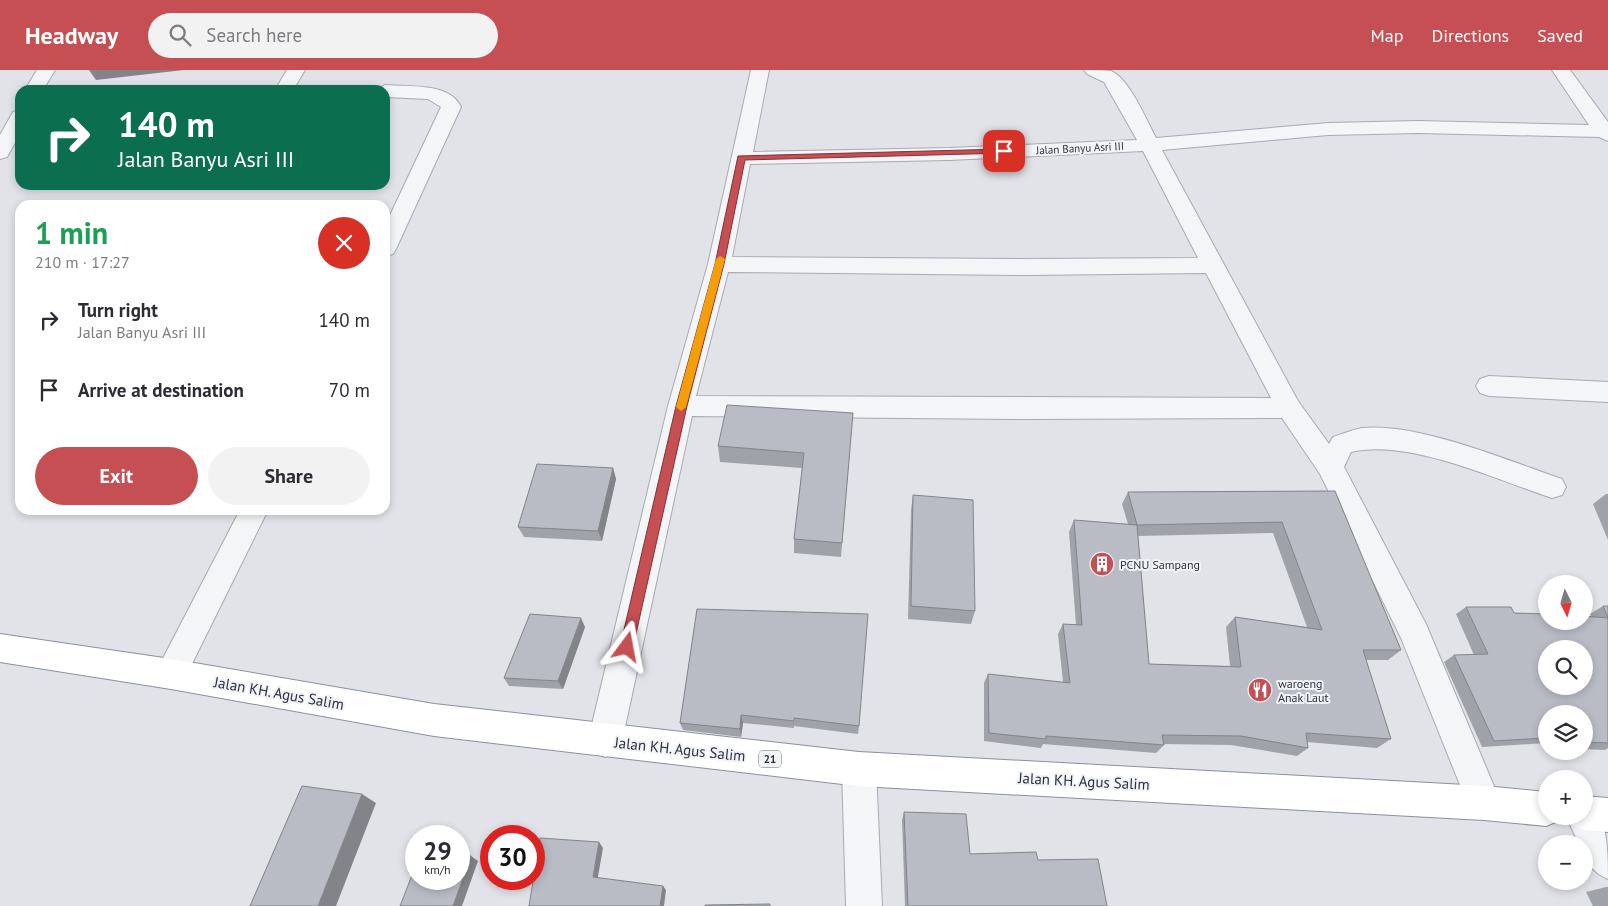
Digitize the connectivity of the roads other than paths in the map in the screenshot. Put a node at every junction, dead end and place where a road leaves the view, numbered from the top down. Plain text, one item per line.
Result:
1 (46, 70) edge
2 (296, 70) edge
3 (760, 70) edge
4 (1094, 70) edge
5 (1561, 70) edge
6 (37, 85) edge
7 (287, 85) edge
8 (390, 91) edge
9 (15, 124) edge
10 (1607, 132) edge
11 (3, 143) edge
12 (1150, 145) junction
13 (741, 158) junction
14 (390, 238) edge
15 (719, 264) junction
16 (1214, 264) junction
17 (1489, 386) dead end
18 (1608, 392) edge
19 (681, 406) junction
20 (1289, 408) junction
21 (1330, 467) junction
22 (1552, 487) dead end
23 (251, 515) edge
24 (0, 648) edge
25 (171, 674) junction
26 (605, 741) junction
27 (859, 769) junction
28 (1484, 803) junction
29 (1538, 808) edge
30 (1593, 815) edge
31 (1608, 816) edge
32 (1588, 825) edge
33 (1608, 861) edge
34 (864, 906) edge

1 - 6 street
2 - 7 street
3 - 13 street
4 - 12 street
5 - 10 street
8 - 14 street
9 - 11 street
10 - 12 street, Jalan Banyu Asri III
12 - 13 street, Jalan Banyu Asri III
12 - 16 street
13 - 15 street
15 - 16 street
15 - 19 street
16 - 20 street
17 - 18 street
19 - 20 street
19 - 26 street
20 - 21 street
21 - 22 street
21 - 28 street
23 - 25 street
24 - 25 highway, Jalan KH. Agus Salim / 21
25 - 26 highway, Jalan KH. Agus Salim / 21
26 - 27 highway, Jalan KH. Agus Salim / 21
27 - 28 highway, Jalan KH. Agus Salim / 21
27 - 34 street
28 - 29 highway, Jalan KH. Agus Salim / 21
30 - 31 highway
32 - 33 street

